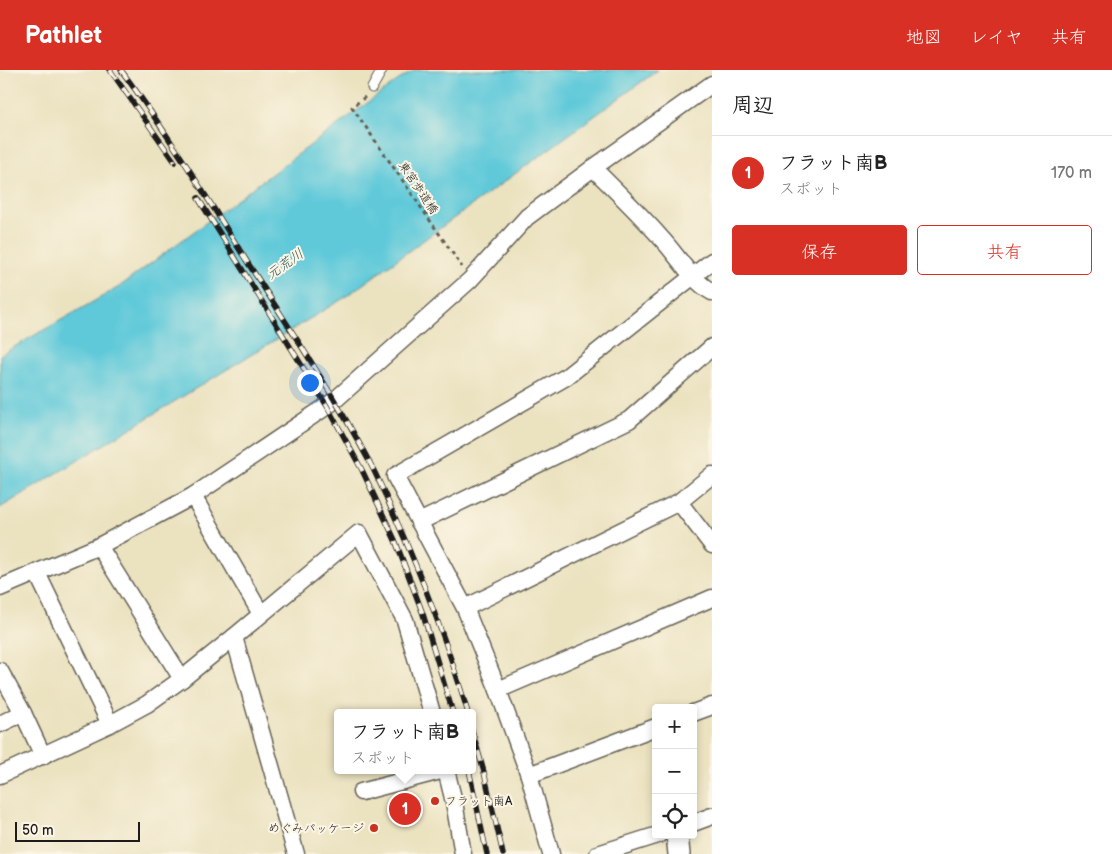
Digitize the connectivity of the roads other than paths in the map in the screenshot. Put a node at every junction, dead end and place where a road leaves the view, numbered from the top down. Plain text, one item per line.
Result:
1 (382, 70) edge
2 (712, 84) edge
3 (372, 88) dead end
4 (593, 168) junction
5 (712, 261) edge
6 (693, 276) junction
7 (712, 292) edge
8 (712, 347) edge
9 (712, 475) edge
10 (193, 496) junction
11 (679, 502) junction
12 (419, 522) junction
13 (712, 545) edge
14 (99, 546) junction
15 (37, 573) junction
16 (0, 588) edge
17 (712, 598) edge
18 (465, 608) junction
19 (261, 614) junction
20 (234, 637) junction
21 (0, 671) edge
22 (182, 679) junction
23 (498, 690) junction
24 (712, 706) edge
25 (431, 709) edge
26 (697, 712) edge
27 (22, 713) junction
28 (0, 724) edge
29 (110, 724) junction
30 (652, 729) edge
31 (43, 756) junction
32 (430, 774) edge
33 (446, 774) edge
34 (0, 775) edge
35 (529, 775) junction
36 (361, 792) dead end
37 (712, 816) edge
38 (697, 822) edge
39 (652, 837) edge
40 (677, 839) edge
41 (296, 854) edge
42 (463, 854) edge
43 (551, 854) edge
44 (598, 854) edge
45 (679, 854) edge

1 - 3 lane
2 - 4 street
4 - 6 street
4 - 10 street
5 - 6 street
6 - 7 street
6 - 12 street
8 - 12 street
9 - 11 street
10 - 14 street
10 - 19 street
11 - 13 street
11 - 18 street
12 - 18 street
14 - 15 street
14 - 22 street
15 - 16 street
15 - 29 street
17 - 23 street
18 - 23 street
19 - 20 street
19 - 25 street
20 - 22 street
20 - 41 street
21 - 27 street
22 - 29 street
23 - 35 street
24 - 26 street
27 - 28 street
27 - 31 street
29 - 31 street
30 - 35 street
31 - 34 street
32 - 36 street
33 - 42 street
35 - 43 street
37 - 38 street
39 - 44 street
40 - 45 street

